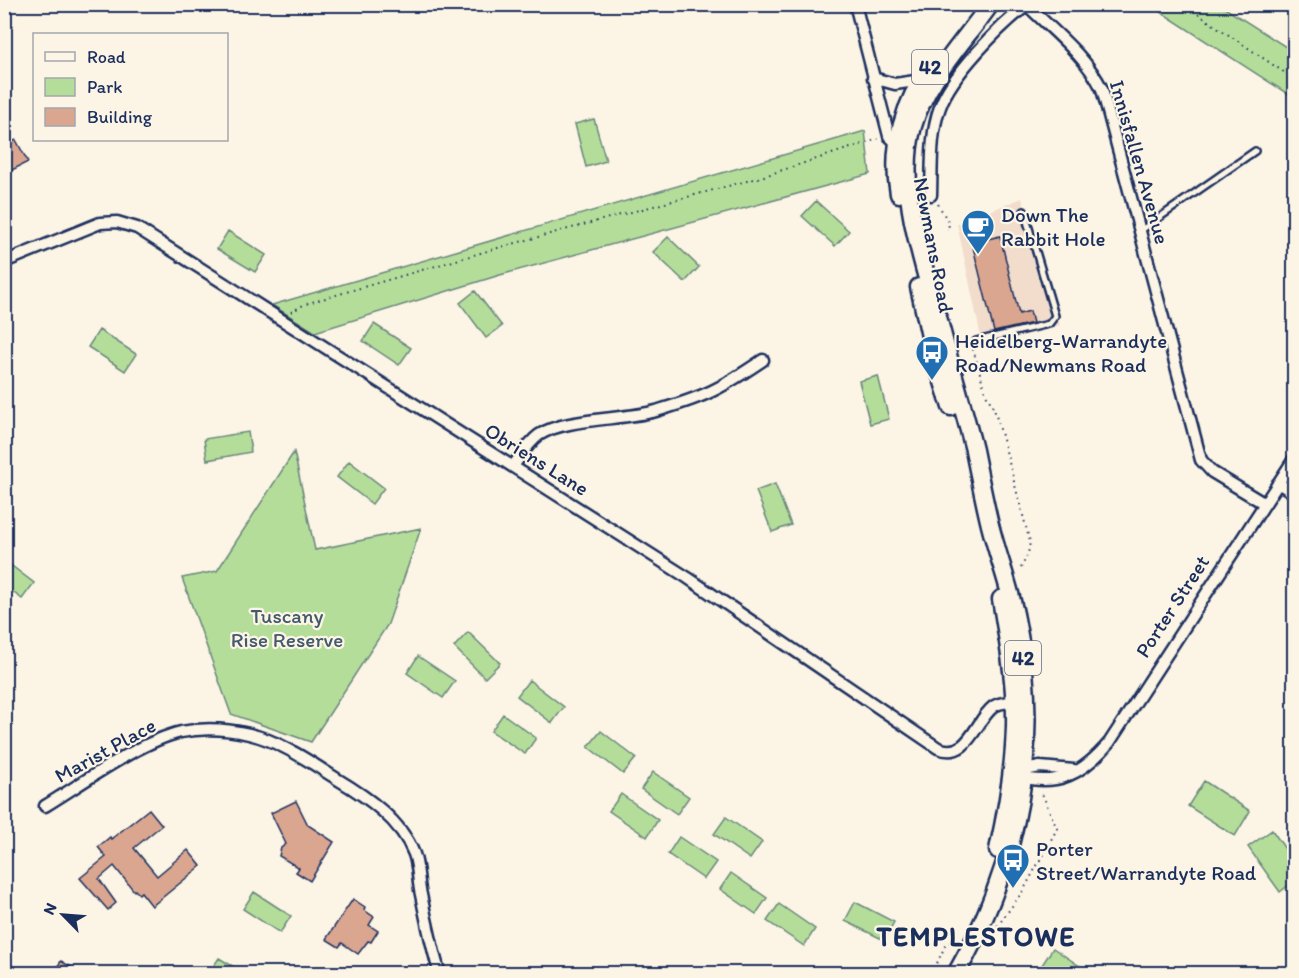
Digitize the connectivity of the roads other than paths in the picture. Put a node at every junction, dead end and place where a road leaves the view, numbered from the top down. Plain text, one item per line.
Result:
1 (855, 4) edge
2 (990, 5) edge
3 (1028, 5) edge
4 (873, 78) junction
5 (922, 80) junction
6 (898, 144) junction
7 (1256, 151) dead end
8 (932, 195) road end
9 (1024, 211) dead end
10 (1140, 231) junction
11 (4, 262) edge
12 (976, 341) dead end
13 (763, 360) dead end
14 (1294, 459) edge
15 (513, 466) junction
16 (1278, 483) junction
17 (1294, 493) edge
18 (1265, 504) junction
19 (1020, 700) junction
20 (1021, 773) junction
21 (45, 806) dead end
22 (440, 974) edge
23 (946, 974) edge
24 (956, 974) edge

1 - 4 street, Newmans Road
2 - 5 main road, 42
2 - 6 main road, 42
3 - 8 street, Innisfallen Avenue
3 - 10 street, Innisfallen Avenue
4 - 5 street
4 - 6 street, Newmans Road
5 - 6 main road, 42
6 - 19 main road, Newmans Road / 42
7 - 10 lane
9 - 12 lane
10 - 18 street, Innisfallen Avenue
11 - 15 street, Obriens Lane
13 - 15 street
14 - 16 street, Porter Street
15 - 19 street, Obriens Lane
16 - 17 street
16 - 18 street, Porter Street
18 - 20 street, Porter Street
19 - 20 main road, Newmans Road / 42
20 - 23 main road, 42
20 - 24 main road, 42
21 - 22 street, Marist Place

